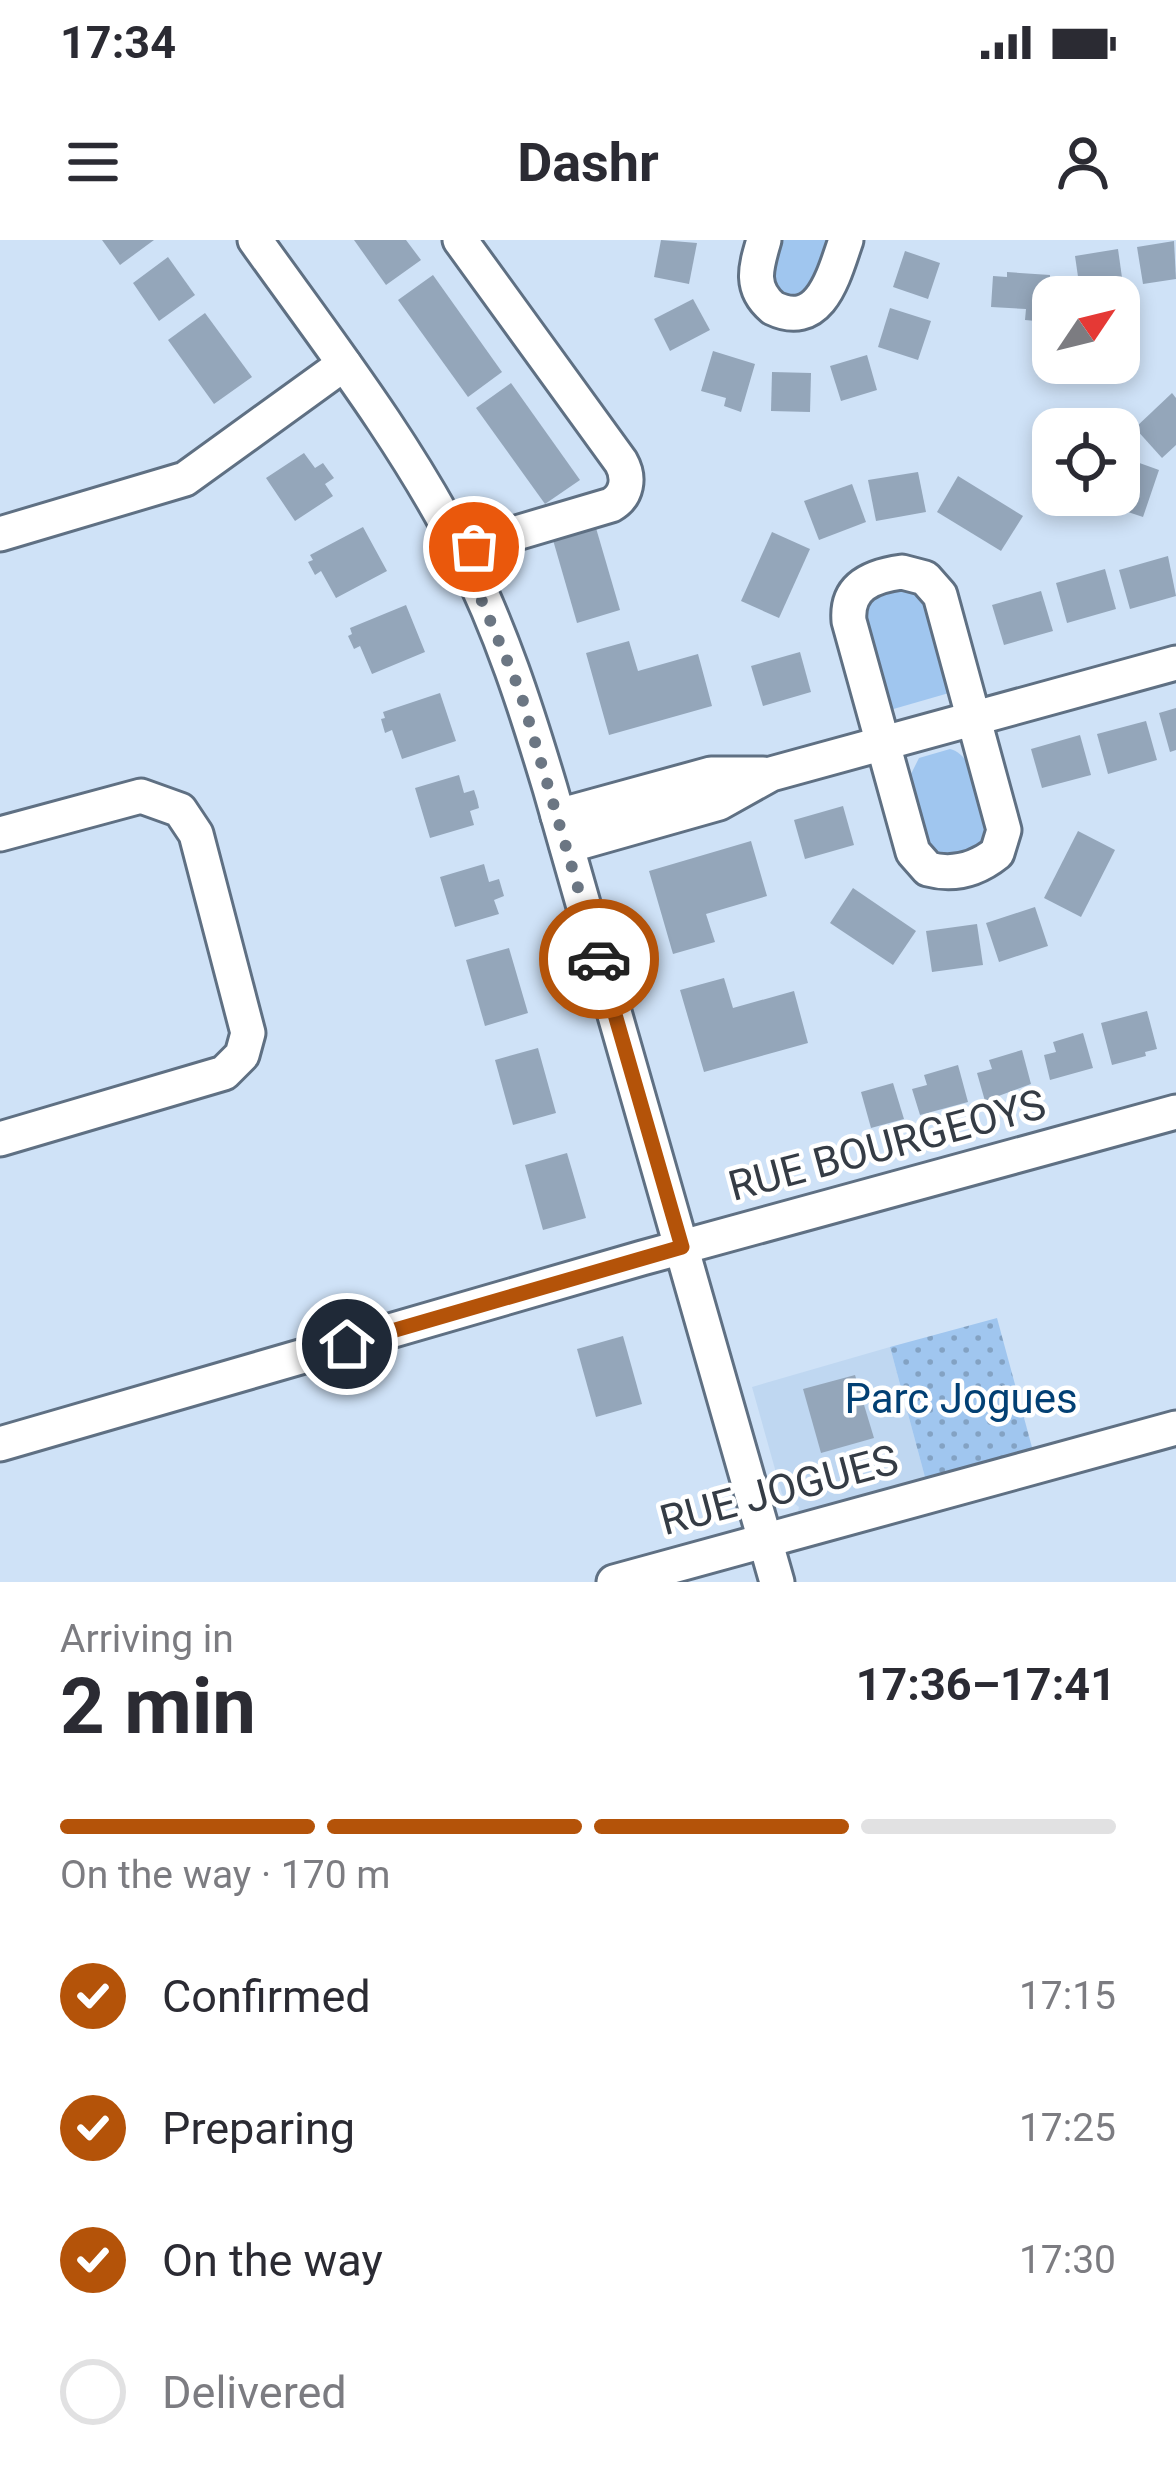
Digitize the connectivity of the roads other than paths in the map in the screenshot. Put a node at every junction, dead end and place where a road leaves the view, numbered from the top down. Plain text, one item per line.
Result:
1 (255, 240) edge
2 (460, 240) edge
3 (764, 240) edge
4 (846, 240) edge
5 (344, 364) junction
6 (0, 534) edge
7 (462, 554) junction
8 (1176, 663) edge
9 (974, 719) junction
10 (882, 744) junction
11 (562, 831) junction
12 (0, 834) edge
13 (1176, 1112) edge
14 (0, 1139) edge
15 (682, 1247) junction
16 (1176, 1428) edge
17 (0, 1444) edge
18 (764, 1540) junction
19 (614, 1582) edge
20 (777, 1582) edge

1 - 5 street
2 - 7 street
3 - 4 street
5 - 6 street
5 - 7 street
7 - 11 street
8 - 9 street
9 - 10 street
9 - 10 street
9 - 10 street
10 - 11 street
11 - 15 street
12 - 14 street
13 - 15 street, RUE BOURGEOYS
15 - 17 street, RUE BOURGEOYS
15 - 18 street
16 - 18 street, RUE JOGUES
18 - 19 street, RUE JOGUES
18 - 20 street

